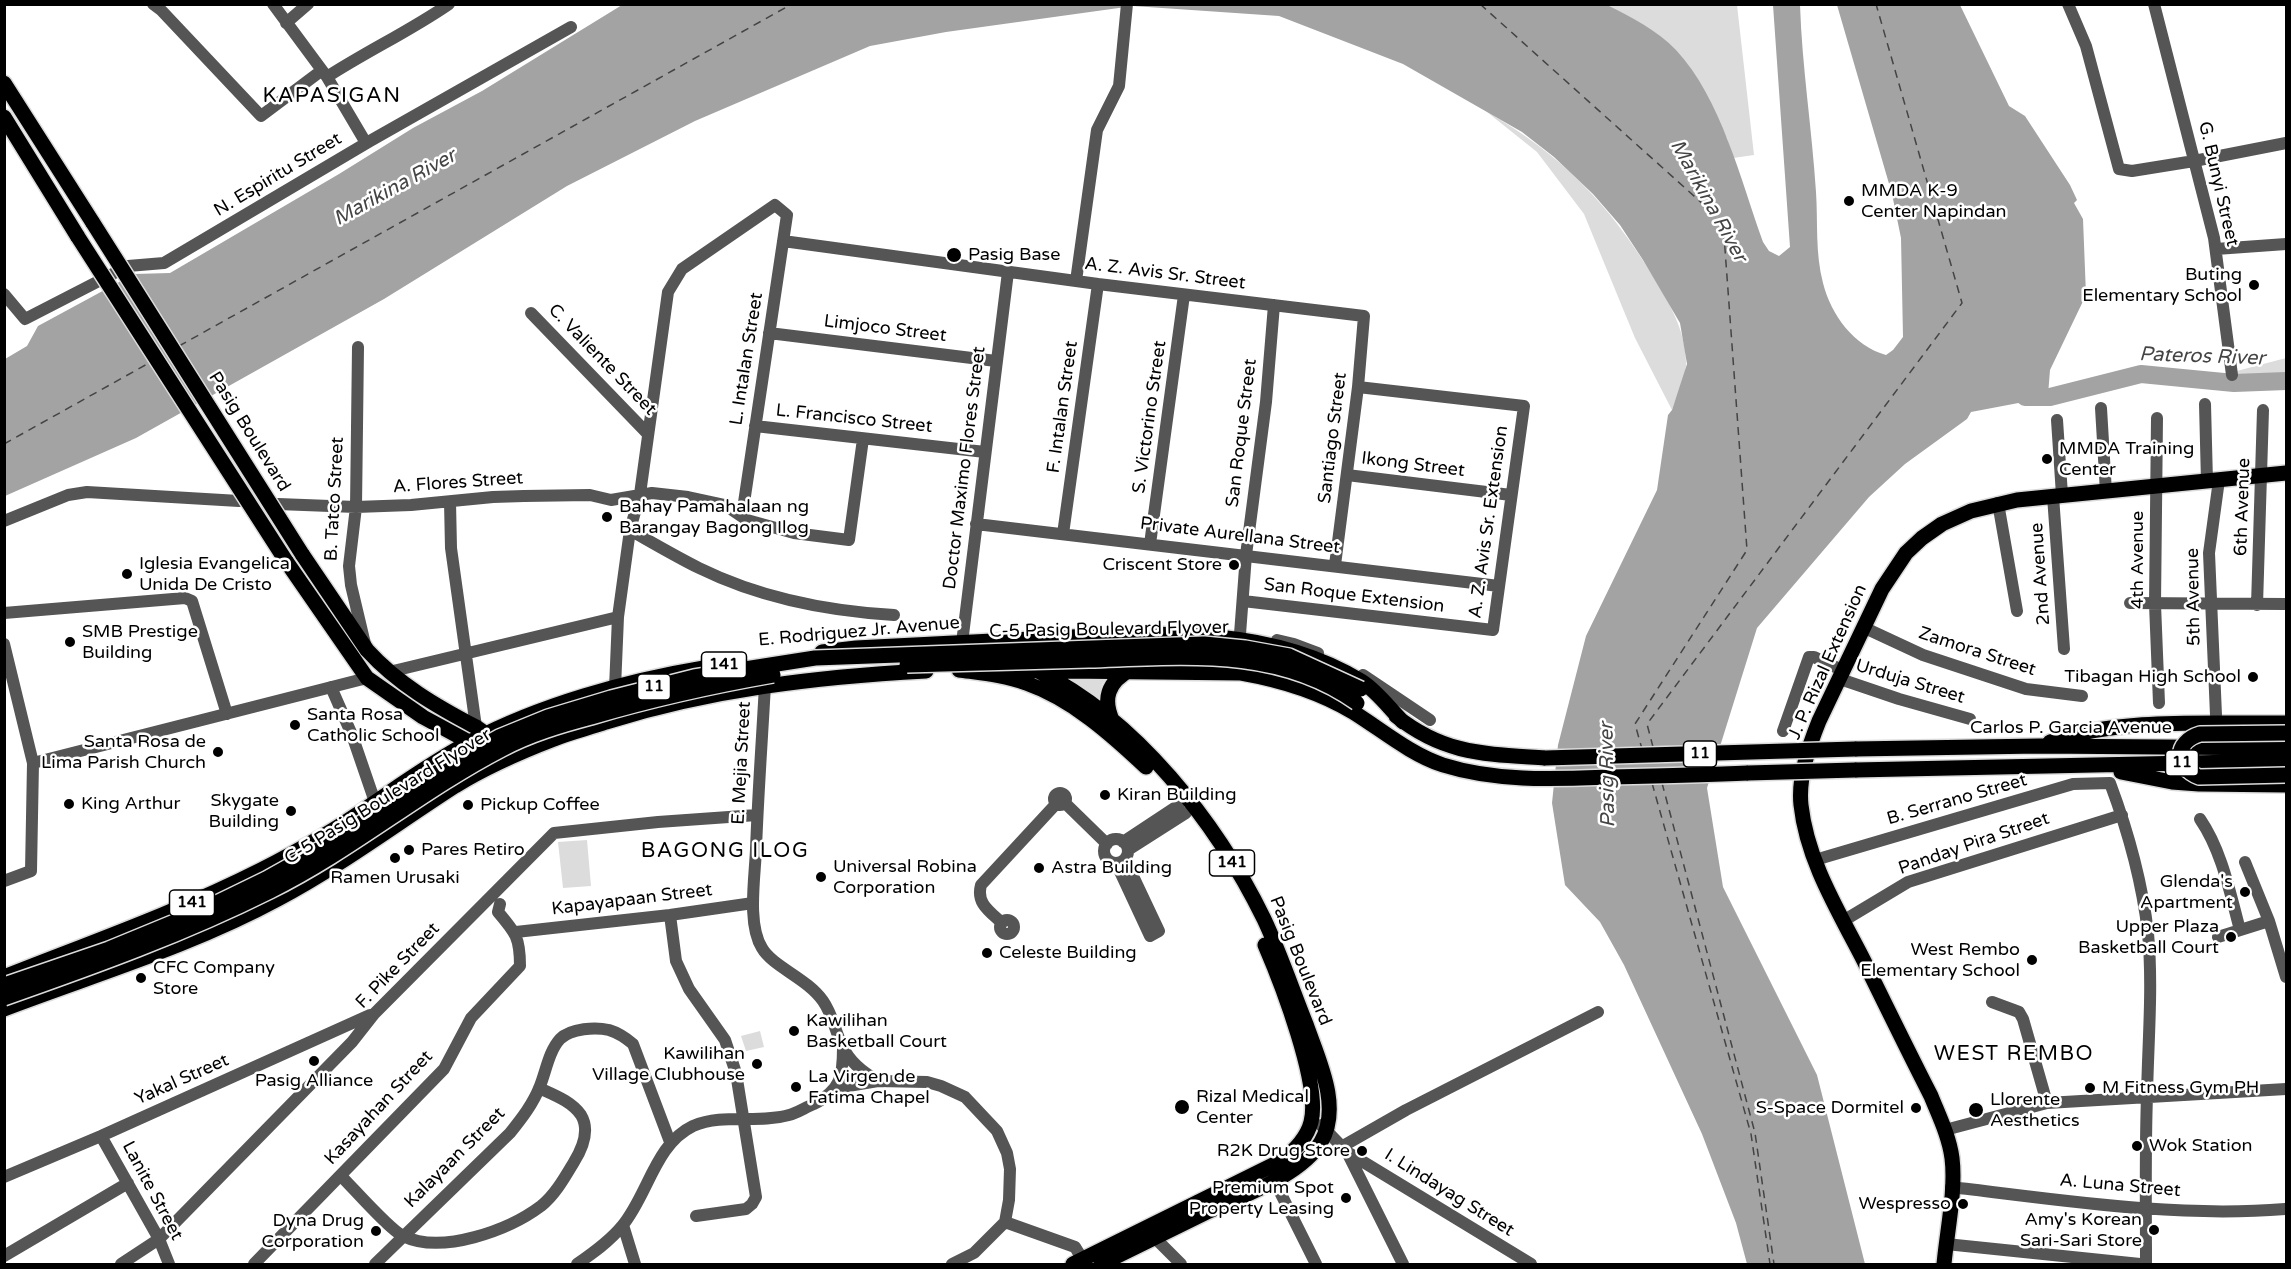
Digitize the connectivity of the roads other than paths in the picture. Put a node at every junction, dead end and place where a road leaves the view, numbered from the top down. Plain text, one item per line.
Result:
1 (153, 4) edge
2 (273, 4) edge
3 (308, 4) edge
4 (449, 4) edge
5 (1127, 4) edge
6 (2068, 4) edge
7 (2154, 4) edge
8 (286, 23) junction
9 (571, 27) dead end
10 (324, 74) junction
11 (4, 83) edge
12 (4, 117) edge
13 (366, 143) junction
14 (2286, 143) edge
15 (2194, 161) junction
16 (783, 241) junction
17 (2286, 244) edge
18 (2216, 249) junction
19 (1008, 272) junction
20 (1076, 281) junction
21 (1098, 284) junction
22 (4, 294) edge
23 (1184, 295) junction
24 (1274, 305) junction
25 (531, 313) dead end
26 (1364, 316) joint
27 (769, 333) junction
28 (358, 347) dead end
29 (996, 361) junction
30 (2232, 375) dead end
31 (1358, 387) junction
32 (2205, 404) dead end
33 (2101, 408) dead end
34 (2263, 411) dead end
35 (2157, 418) dead end
36 (2057, 420) dead end
37 (755, 426) junction
38 (647, 433) junction
39 (863, 439) junction
40 (985, 452) junction
41 (2286, 474) edge
42 (1347, 475) junction
43 (2262, 476) junction
44 (2213, 481) junction
45 (2156, 487) junction
46 (2106, 492) junction
47 (640, 494) junction
48 (1511, 495) junction
49 (2057, 496) junction
50 (239, 501) dead end
51 (450, 502) junction
52 (1998, 503) junction
53 (278, 504) dead end
54 (356, 507) junction
55 (742, 516) junction
56 (4, 521) edge
57 (976, 524) junction
58 (630, 530) junction
59 (1063, 534) junction
60 (1150, 544) junction
61 (1246, 555) junction
62 (1335, 565) junction
63 (1499, 586) junction
64 (1243, 601) junction
65 (2130, 603) dead end
66 (2155, 604) junction
67 (2211, 604) junction
68 (2286, 604) edge
69 (2257, 605) junction
70 (2017, 611) dead end
71 (4, 613) edge
72 (894, 615) dead end
73 (618, 617) junction
74 (1865, 628) junction
75 (1493, 630) joint
76 (1240, 633) junction
77 (1116, 635) junction
78 (963, 642) junction
79 (4, 644) edge
80 (2064, 649) dead end
81 (367, 650) junction
82 (465, 652) junction
83 (959, 670) junction
84 (1036, 670) junction
85 (1137, 670) junction
86 (388, 672) junction
87 (666, 675) junction
88 (1842, 675) junction
89 (368, 678) junction
90 (765, 685) junction
91 (331, 687) junction
92 (615, 688) junction
93 (2082, 696) dead end
94 (2159, 703) dead end
95 (670, 704) junction
96 (227, 714) junction
97 (2216, 715) dead end
98 (1970, 718) dead end
99 (1430, 720) dead end
100 (1113, 722) junction
101 (1403, 722) junction
102 (2286, 723) edge
103 (481, 730) junction
104 (1783, 731) dead end
105 (2286, 733) edge
106 (1393, 739) junction
107 (469, 742) junction
108 (2039, 746) junction
109 (2286, 748) edge
110 (503, 761) junction
111 (2286, 761) edge
112 (33, 763) junction
113 (2077, 765) junction
114 (488, 768) junction
115 (2286, 775) edge
116 (2286, 785) edge
117 (372, 804) junction
118 (1183, 809) junction
119 (757, 815) junction
120 (2122, 815) junction
121 (2200, 819) dead end
122 (386, 833) junction
123 (1107, 844) junction
124 (1123, 854) junction
125 (1815, 860) junction
126 (2245, 862) dead end
127 (4, 880) edge
128 (500, 903) dead end
129 (753, 903) junction
130 (670, 915) junction
131 (1843, 921) junction
132 (2269, 921) junction
133 (1002, 923) dead end
134 (2240, 930) junction
135 (516, 932) junction
136 (2218, 937) dead end
137 (4, 977) edge
138 (2286, 977) edge
139 (4, 985) edge
140 (4, 998) edge
141 (1992, 1002) dead end
142 (4, 1009) edge
143 (1598, 1012) dead end
144 (374, 1014) junction
145 (843, 1048) junction
146 (878, 1081) junction
147 (539, 1088) junction
148 (836, 1088) junction
149 (2286, 1089) edge
150 (2147, 1097) junction
151 (2047, 1103) junction
152 (744, 1119) junction
153 (1312, 1119) junction
154 (1326, 1129) junction
155 (1945, 1130) junction
156 (102, 1136) junction
157 (670, 1142) junction
158 (1345, 1149) junction
159 (341, 1176) junction
160 (4, 1177) edge
161 (1274, 1180) junction
162 (128, 1183) junction
163 (1952, 1188) junction
164 (2146, 1209) junction
165 (2285, 1209) edge
166 (696, 1216) dead end
167 (1005, 1222) junction
168 (623, 1225) junction
169 (402, 1236) junction
170 (1155, 1238) junction
171 (159, 1239) junction
172 (1946, 1244) junction
173 (4, 1256) edge
174 (1078, 1262) edge
175 (121, 1264) edge
176 (169, 1264) edge
177 (254, 1264) edge
178 (375, 1264) edge
179 (577, 1264) edge
180 (635, 1264) edge
181 (952, 1264) edge
182 (1101, 1264) edge
183 (1181, 1264) edge
184 (1316, 1264) edge
185 (1403, 1264) edge
186 (1531, 1264) edge
187 (1944, 1264) edge
188 (2140, 1264) edge
189 (2146, 1264) edge

1 - 10 street
2 - 8 street
3 - 8 street
4 - 10 street
5 - 20 street
6 - 15 street
7 - 15 street, G. Bunyi Street
8 - 10 street
9 - 13 street, N. Espiritu Street
10 - 13 street
11 - 81 main road, Pasig Boulevard, bridge
12 - 89 main road, Pasig Boulevard, bridge
13 - 22 street, N. Espiritu Street
14 - 15 street
15 - 18 street, G. Bunyi Street
16 - 19 street, A. Z. Avis Sr. Street
16 - 27 street, L. Intalan Street
16 - 38 street, L. Intalan Street
17 - 18 street
18 - 30 street, G. Bunyi Street
19 - 20 street, A. Z. Avis Sr. Street
19 - 29 street, Doctor Maximo Flores Street
20 - 21 street, A. Z. Avis Sr. Street
21 - 23 street, A. Z. Avis Sr. Street
21 - 59 street, F. Intalan Street
23 - 24 street, A. Z. Avis Sr. Street
23 - 60 street, S. Victorino Street
24 - 26 street, A. Z. Avis Sr. Street
24 - 61 street, San Roque Street
25 - 38 street, C. Valiente Street
26 - 31 street, Santiago Street
27 - 29 street, Limjoco Street
27 - 37 street, L. Intalan Street
28 - 54 street, B. Tatco Street
29 - 40 street, Doctor Maximo Flores Street
31 - 42 street, Santiago Street
31 - 48 street, A. Z. Avis Sr. Extension
32 - 44 street, 5th Avenue
33 - 46 street
34 - 43 street, 6th Avenue
35 - 45 street, 4th Avenue
36 - 49 street, 2nd Avenue
37 - 39 street, L. Francisco Street
37 - 55 street, L. Intalan Street
38 - 47 street
39 - 40 street, L. Francisco Street
39 - 55 street, A. Flores Street
40 - 57 street, Doctor Maximo Flores Street
41 - 43 main road, J. P. Rizal Extension
42 - 48 street, Ikong Street
42 - 62 street, Santiago Street
43 - 44 main road, J. P. Rizal Extension
43 - 69 street, 6th Avenue
44 - 45 main road, J. P. Rizal Extension
44 - 67 street, 5th Avenue
45 - 46 main road, J. P. Rizal Extension
45 - 66 street, 4th Avenue
46 - 49 main road, J. P. Rizal Extension
47 - 51 street, A. Flores Street
47 - 55 street, A. Flores Street
47 - 58 street
48 - 63 street, A. Z. Avis Sr. Extension
49 - 52 main road, J. P. Rizal Extension
49 - 80 street, 2nd Avenue
50 - 56 street
51 - 54 street, A. Flores Street
51 - 82 street
52 - 70 street
52 - 74 main road, J. P. Rizal Extension
53 - 54 street, A. Flores Street
54 - 81 street, B. Tatco Street
57 - 59 street, Private Aurellana Street
57 - 78 street, Doctor Maximo Flores Street
58 - 72 street
58 - 73 street
59 - 60 street, Private Aurellana Street
60 - 61 street, Private Aurellana Street
61 - 62 street, Private Aurellana Street
61 - 64 street, San Roque Street
62 - 63 street, Private Aurellana Street
63 - 75 street, A. Z. Avis Sr. Extension
64 - 75 street, San Roque Extension
64 - 76 street, San Roque Extension
65 - 66 street
66 - 67 street
66 - 94 street, 4th Avenue
67 - 69 street
67 - 97 street, 5th Avenue
68 - 69 street
71 - 96 street
73 - 82 street
73 - 92 street
74 - 88 main road, J. P. Rizal Extension
74 - 93 street, Zamora Street
76 - 77 street
76 - 99 street
77 - 78 main road, E. Rodriguez Jr. Avenue / 141
77 - 101 main road, E. Rodriguez Jr. Avenue / 141
78 - 83 street, Doctor Maximo Flores Street
78 - 84 main road, Pasig Boulevard / 141
78 - 87 main road, E. Rodriguez Jr. Avenue / 141
79 - 112 street
81 - 86 main road, Pasig Boulevard
82 - 86 street
82 - 103 street
83 - 84 main road, 141
83 - 90 main road, 141
83 - 118 main road, Pasig Boulevard / 141
84 - 85 main road, 141
84 - 100 main road, Pasig Boulevard / 141
85 - 100 main road
85 - 106 main road, 141
86 - 103 main road, Pasig Boulevard
87 - 92 main road, E. Rodriguez Jr. Avenue / 141
87 - 95 main road
88 - 98 street, Urduja Street
88 - 104 street, Urduja Street
88 - 125 main road, J. P. Rizal Extension
89 - 91 street
89 - 107 main road, Pasig Boulevard
90 - 95 main road, 141
90 - 119 street, E. Mejia Street
91 - 96 street
91 - 117 street
92 - 103 main road, E. Rodriguez Jr. Avenue / 141
95 - 110 main road, 141
96 - 112 street
100 - 154 main road, Pasig Boulevard / 141
101 - 108 main road, Carlos P. Garcia Avenue / 11, bridge
101 - 139 main road, C-5 Pasig Boulevard Flyover / 11, bridge
102 - 108 main road
103 - 107 main road, E. Rodriguez Jr. Avenue / 141
103 - 110 main road, Pasig Boulevard
105 - 115 main road, bridge
106 - 113 main road, Carlos P. Garcia Avenue / 11, bridge
106 - 140 main road, C-5 Pasig Boulevard Flyover / 11, bridge
107 - 114 main road, Pasig Boulevard
107 - 117 main road, E. Rodriguez Jr. Avenue / 141
108 - 109 main road, Carlos P. Garcia Avenue / 11
110 - 114 main road, 141
111 - 113 main road, Carlos P. Garcia Avenue / 11
112 - 127 street
113 - 116 main road
114 - 122 main road, 141
117 - 122 main road
117 - 137 main road, E. Rodriguez Jr. Avenue / 141
118 - 124 street
118 - 153 main road, Pasig Boulevard / 141
119 - 129 street, E. Mejia Street
119 - 144 street, F. Pike Street
120 - 125 street, B. Serrano Street
120 - 131 street, Panday Pira Street
120 - 150 street
121 - 134 street
122 - 142 main road, 141
123 - 124 street
123 - 124 street
123 - 133 street
124 - 124 street
125 - 131 main road, J. P. Rizal Extension
126 - 132 street
128 - 135 street, Kasayahan Street
129 - 130 street, Kapayapaan Street
129 - 145 street, E. Mejia Street
130 - 135 street, Kapayapaan Street
130 - 152 street
131 - 155 main road, J. P. Rizal Extension
132 - 134 street
132 - 138 street
134 - 136 street
135 - 159 street, Kasayahan Street
141 - 151 street
143 - 158 street
144 - 156 street, Yakal Street
144 - 171 street, F. Pike Street
145 - 146 street, E. Mejia Street
145 - 148 street
146 - 148 street
146 - 167 street
147 - 157 street, Kalayaan Street
147 - 169 street, Kalayaan Street
147 - 169 street
148 - 152 street
149 - 150 street
150 - 151 street
150 - 164 street
151 - 155 street
152 - 157 street
152 - 166 street
153 - 154 street
153 - 174 main road
154 - 158 street
154 - 161 main road, Pasig Boulevard / 141
155 - 163 main road, J. P. Rizal Extension
156 - 160 street, Yakal Street
156 - 162 street, Lanite Street
157 - 168 street
158 - 185 street
158 - 186 street, I. Lindayag Street
159 - 169 street
159 - 177 street, Kasayahan Street
161 - 170 main road, Pasig Boulevard / 141
161 - 184 street
162 - 171 street, Lanite Street
162 - 173 street
163 - 164 street, A. Luna Street
163 - 172 main road, J. P. Rizal Extension
164 - 165 street, A. Luna Street
164 - 189 street
167 - 174 street
167 - 181 street
168 - 179 street
168 - 180 street
169 - 178 street, Kalayaan Street
170 - 182 main road, Pasig Boulevard / 141
170 - 183 street
171 - 175 street, F. Pike Street
171 - 176 street, Lanite Street
172 - 187 main road, J. P. Rizal Extension
172 - 188 street

